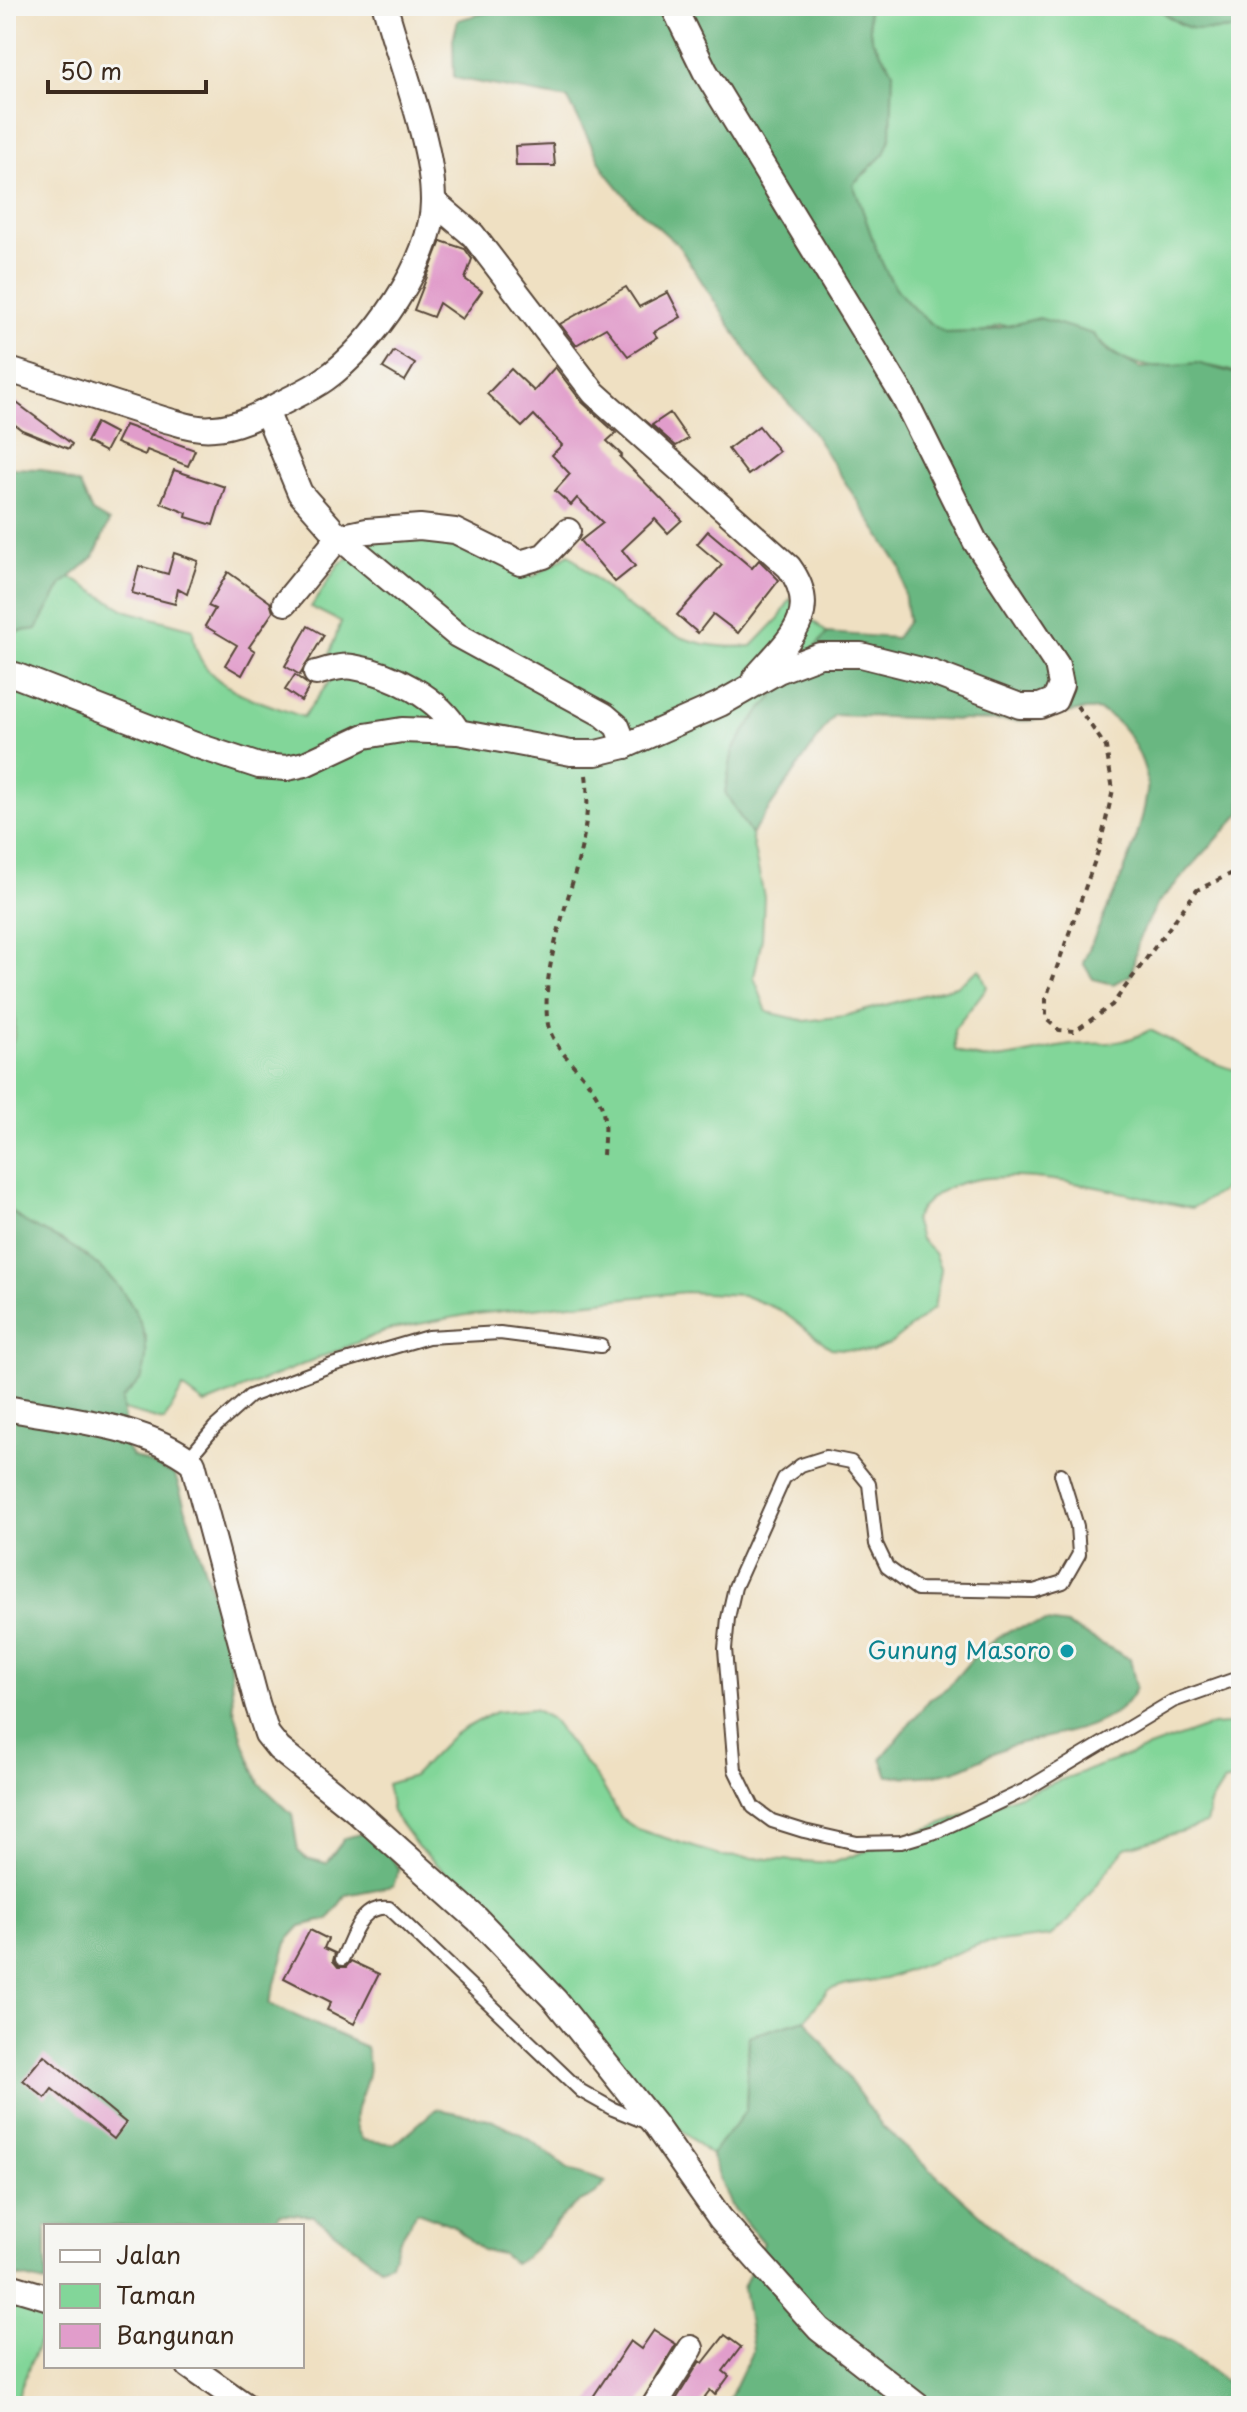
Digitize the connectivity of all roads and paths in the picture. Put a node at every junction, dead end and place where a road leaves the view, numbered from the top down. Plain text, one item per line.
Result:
1 (385, 6) edge
2 (673, 6) edge
3 (433, 201) junction
4 (6, 369) edge
5 (266, 411) junction
6 (568, 531) dead end
7 (339, 537) junction
8 (285, 603) dead end
9 (316, 673) dead end
10 (6, 676) edge
11 (1061, 685) junction
12 (745, 690) junction
13 (458, 732) junction
14 (625, 746) junction
15 (583, 753) junction
16 (1241, 869) edge
17 (603, 1155) dead end
18 (601, 1346) dead end
19 (6, 1408) edge
20 (188, 1459) junction
21 (1061, 1474) dead end
22 (1241, 1677) edge
23 (342, 1959) dead end
24 (655, 2125) junction
25 (6, 2285) edge
26 (44, 2296) edge
27 (691, 2348) dead end
28 (192, 2368) edge
29 (246, 2406) edge
30 (654, 2406) edge
31 (918, 2406) edge

1 - 3 street
2 - 11 street
3 - 5 street
3 - 12 street
4 - 5 street
5 - 7 street
6 - 7 street
7 - 8 street
7 - 14 street
9 - 13 street
10 - 13 street
11 - 12 street
11 - 16 path
12 - 14 street
13 - 15 street
14 - 15 street
15 - 17 path
18 - 20 lane
19 - 20 street
20 - 24 street
21 - 22 lane
23 - 24 lane
24 - 31 street
25 - 26 street
27 - 30 street
28 - 29 street

